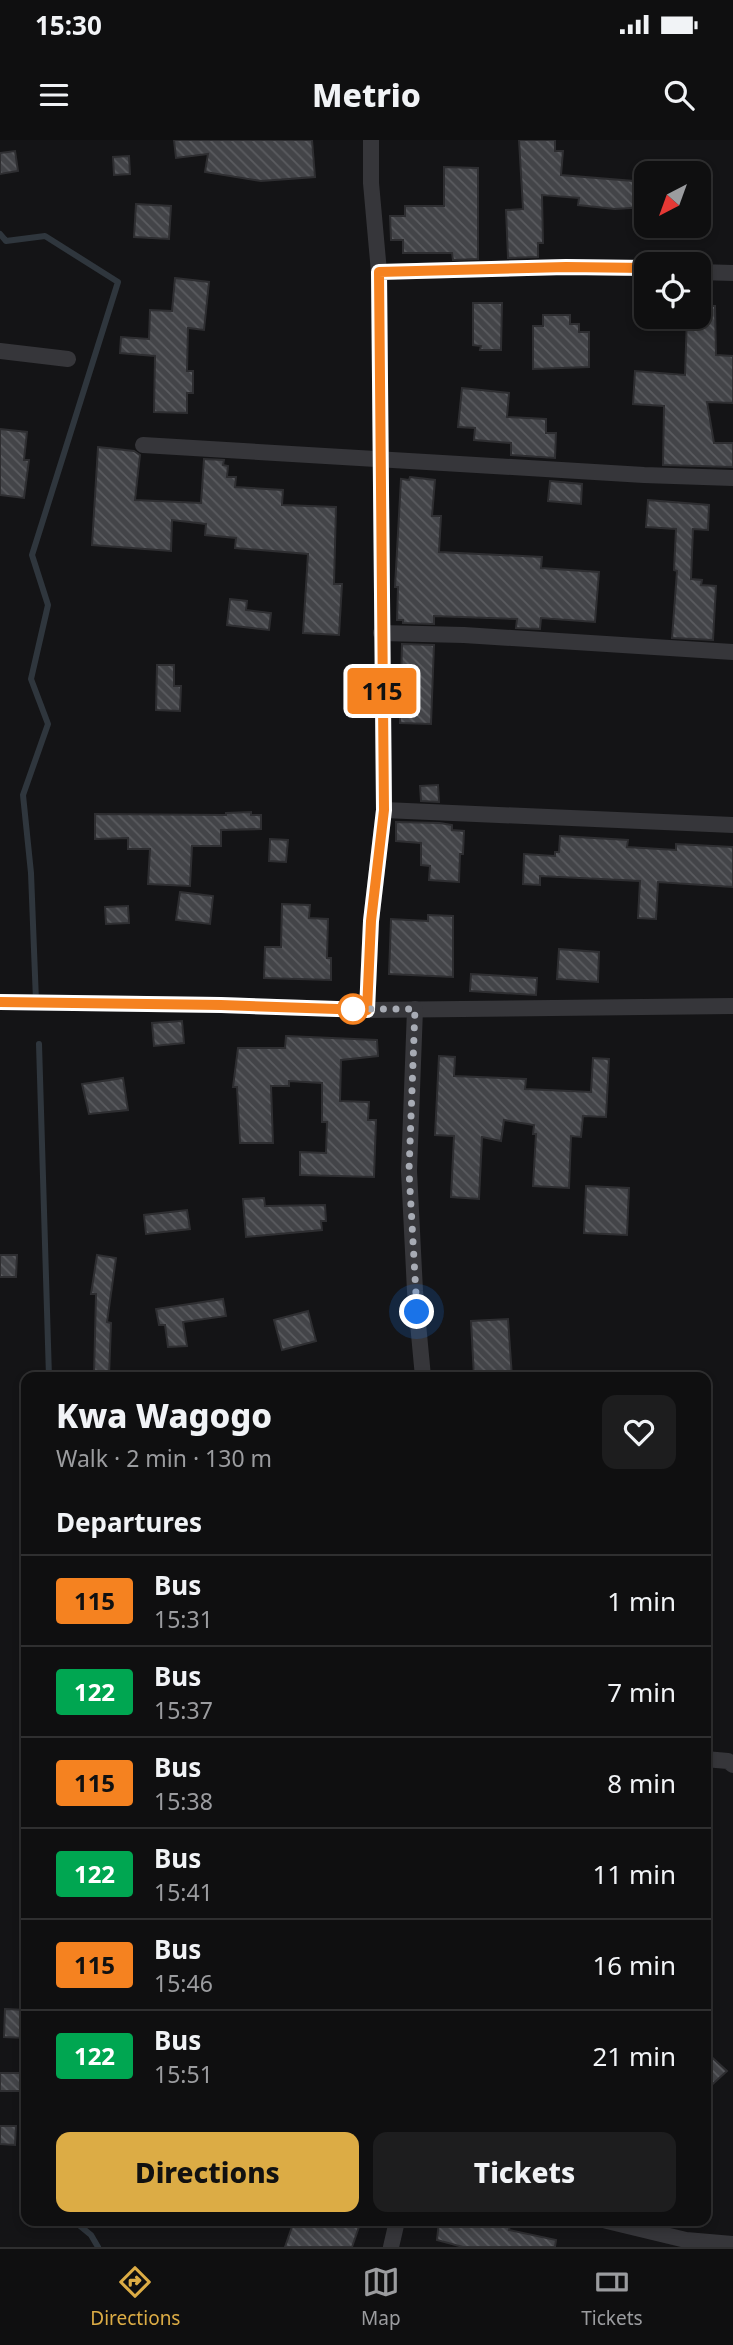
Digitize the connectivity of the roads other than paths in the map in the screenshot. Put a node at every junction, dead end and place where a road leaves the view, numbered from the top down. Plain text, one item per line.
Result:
1 (371, 140) edge
2 (634, 268) edge
3 (379, 272) junction
4 (711, 272) edge
5 (733, 273) edge
6 (0, 351) edge
7 (68, 359) dead end
8 (143, 445) dead end
9 (379, 460) junction
10 (733, 478) edge
11 (381, 633) junction
12 (733, 652) edge
13 (384, 810) junction
14 (733, 825) edge
15 (0, 1002) edge
16 (733, 1006) edge
17 (415, 1009) junction
18 (367, 1010) junction
19 (423, 1372) edge
20 (711, 1760) edge
21 (733, 1765) edge
22 (396, 2226) edge
23 (620, 2226) edge
24 (661, 2241) edge
25 (733, 2245) edge
26 (391, 2247) edge

1 - 3 street
2 - 3 street
3 - 9 street
4 - 5 street
6 - 7 street
8 - 9 street
9 - 10 street
9 - 11 street
11 - 12 street
11 - 13 street
13 - 14 street
13 - 18 street
15 - 18 street
16 - 17 street
17 - 18 street
17 - 19 street
20 - 21 street
22 - 26 street
23 - 24 street
24 - 25 street

